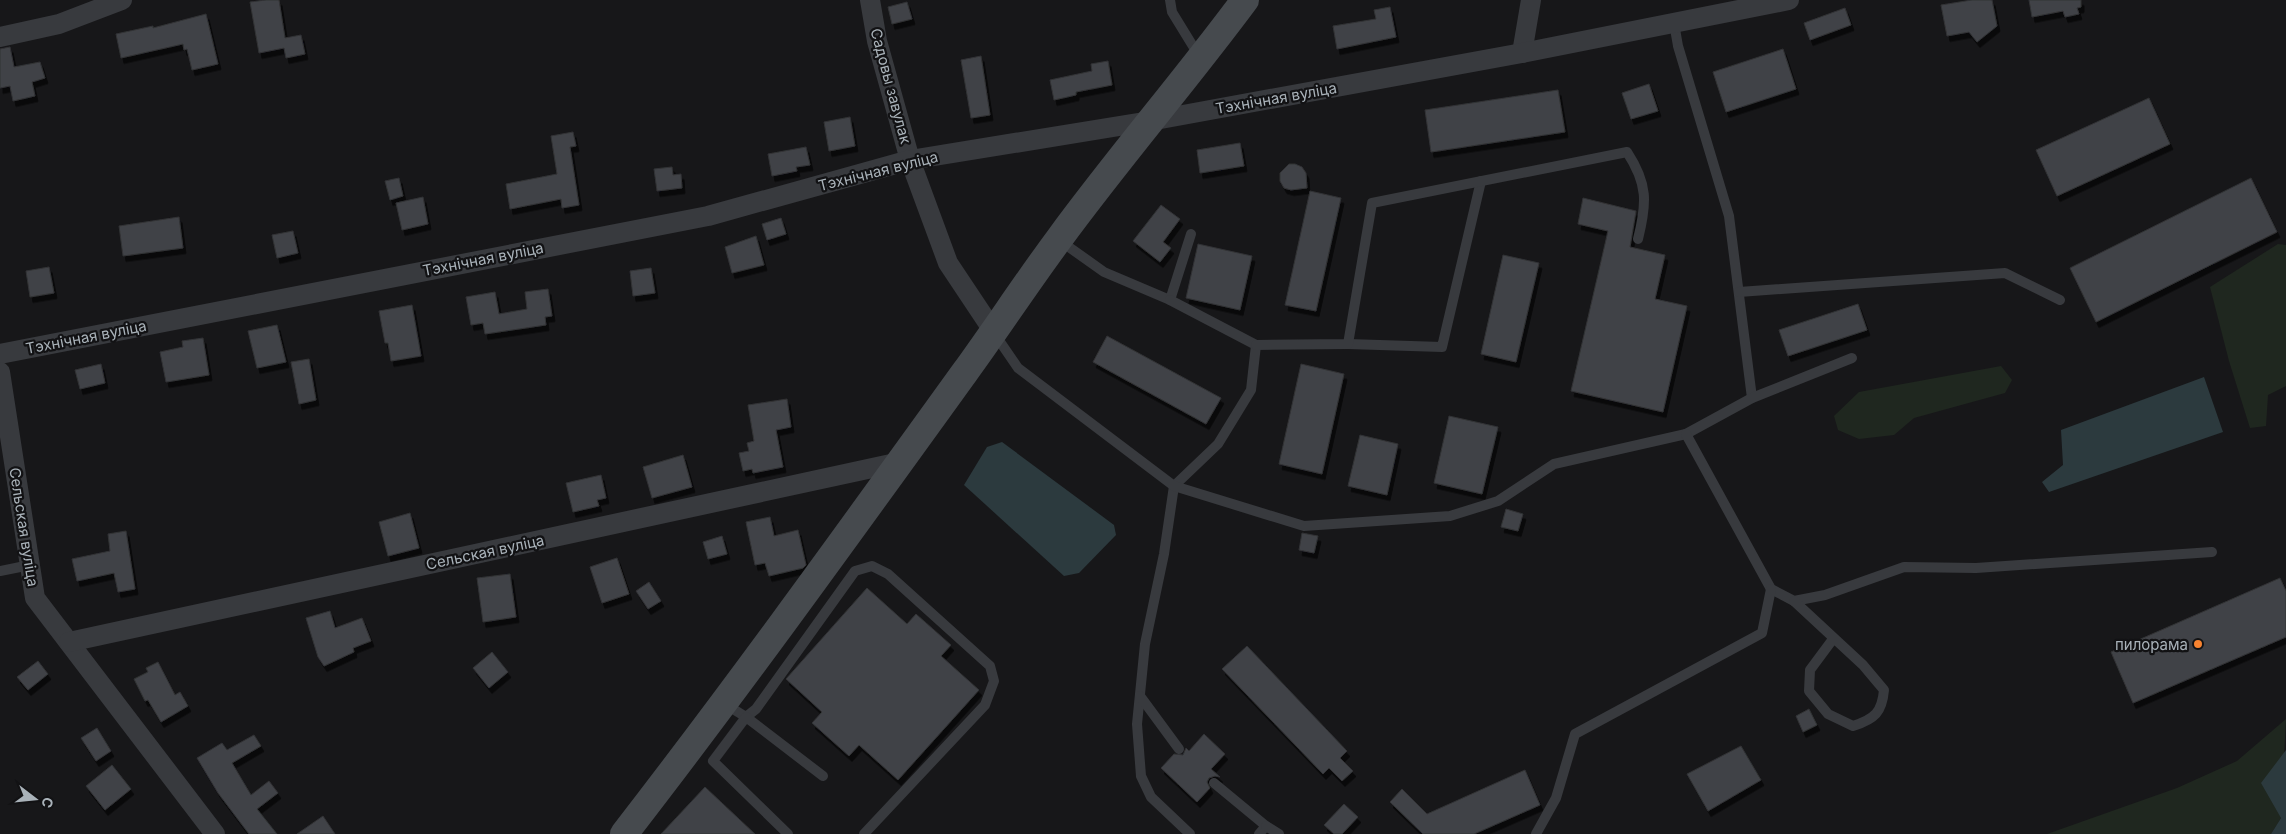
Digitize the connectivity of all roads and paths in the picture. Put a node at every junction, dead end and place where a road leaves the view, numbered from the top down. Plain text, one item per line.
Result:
1 (122, 0) edge
2 (870, 0) edge
3 (1170, 0) edge
4 (1245, 0) edge
5 (1531, 0) edge
6 (1789, 0) edge
7 (1674, 23) junction
8 (0, 37) edge
9 (1522, 53) junction
10 (1201, 60) junction
11 (1150, 121) junction
12 (910, 160) junction
13 (1482, 181) junction
14 (1192, 234) dead end
15 (1058, 239) junction
16 (1638, 239) dead end
17 (1739, 292) junction
18 (1170, 300) junction
19 (2060, 300) dead end
20 (994, 332) junction
21 (1348, 344) junction
22 (1256, 345) junction
23 (0, 354) edge
24 (1852, 358) dead end
25 (0, 372) edge
26 (1752, 398) junction
27 (1686, 434) junction
28 (900, 462) junction
29 (1174, 486) junction
30 (2212, 552) dead end
31 (30, 565) junction
32 (0, 571) edge
33 (1771, 589) junction
34 (1794, 601) junction
35 (1833, 639) junction
36 (69, 642) junction
37 (1140, 696) junction
38 (736, 711) junction
39 (1179, 749) dead end
40 (823, 776) dead end
41 (1214, 784) dead end
42 (1262, 830) edge
43 (215, 834) edge
44 (624, 834) edge
45 (788, 834) edge
46 (864, 834) edge
47 (1190, 834) edge
48 (1279, 834) edge
49 (1536, 834) edge

1 - 8 street
2 - 12 street, Садовы завулак
3 - 10 lane
4 - 10 street
5 - 9 street
6 - 7 street, Тэхнічная вуліца
7 - 9 street, Тэхнічная вуліца
7 - 17 lane
9 - 11 street, Тэхнічная вуліца
10 - 11 street
11 - 12 street, Тэхнічная вуліца
11 - 15 street
12 - 20 street, Садовы завулак
12 - 23 street, Тэхнічная вуліца
13 - 16 lane
13 - 21 lane
13 - 21 lane
14 - 18 lane
15 - 18 lane
15 - 20 street
17 - 19 lane
17 - 26 lane
18 - 22 lane
20 - 28 street
20 - 29 lane
21 - 22 lane
22 - 29 lane
24 - 26 lane
25 - 31 street, Сельская вуліца
26 - 27 lane
27 - 29 lane
27 - 33 lane
28 - 36 street, Сельская вуліца
28 - 38 street
29 - 37 lane
30 - 34 lane
31 - 32 lane
31 - 36 street, Сельская вуліца
33 - 34 lane
33 - 49 lane
34 - 35 lane
35 - 35 lane
36 - 43 street, Сельская вуліца
37 - 39 lane
37 - 47 lane
38 - 40 lane
38 - 44 street
38 - 45 lane
38 - 46 lane
41 - 42 lane
42 - 48 lane

